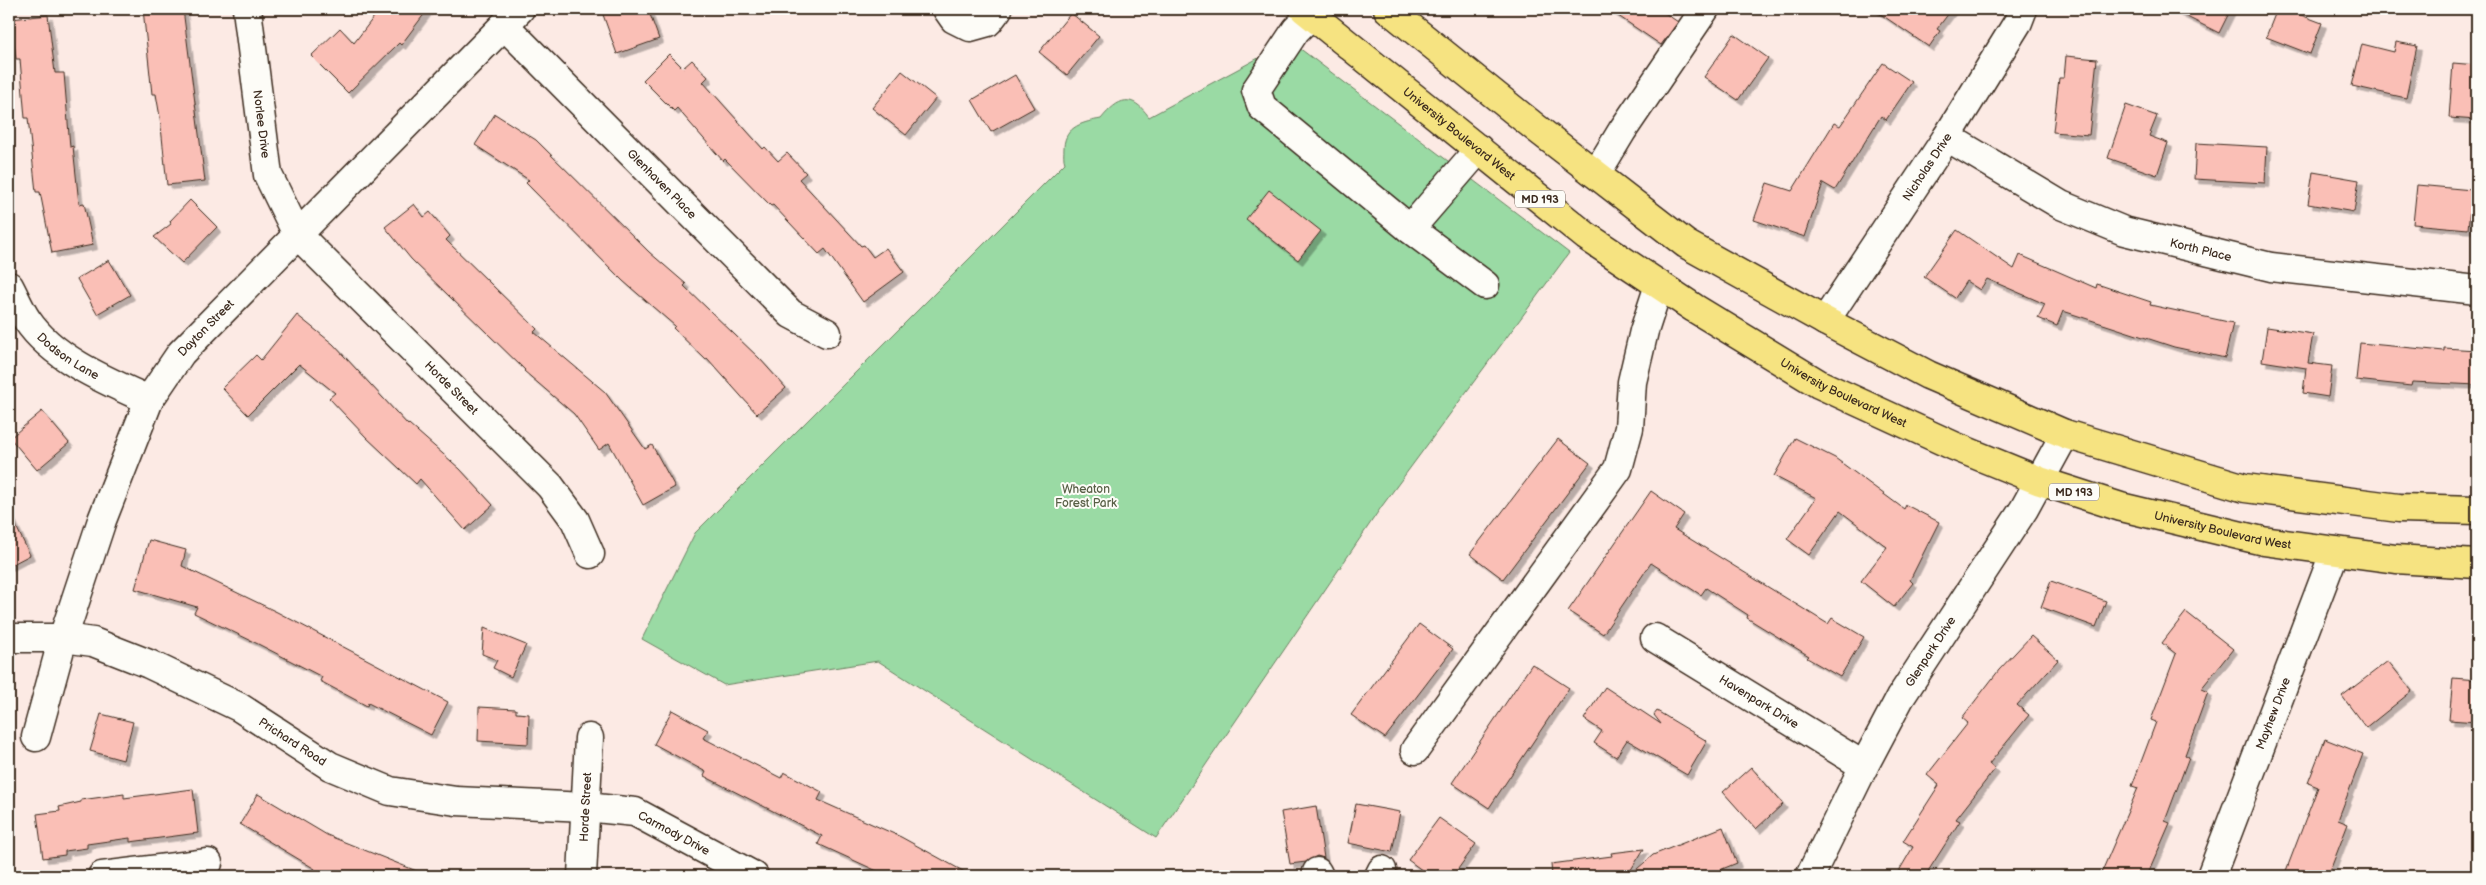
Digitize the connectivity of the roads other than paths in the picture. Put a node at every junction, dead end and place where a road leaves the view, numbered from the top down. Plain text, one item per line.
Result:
1 (247, 9) edge
2 (947, 9) edge
3 (998, 9) edge
4 (1388, 9) edge
5 (1705, 9) edge
6 (2023, 9) edge
7 (1311, 11) edge
8 (512, 17) edge
9 (1948, 137) junction
10 (1479, 149) junction
11 (1596, 174) junction
12 (1410, 229) junction
13 (296, 234) junction
14 (1659, 284) junction
15 (1485, 285) dead end
16 (9, 286) edge
17 (2477, 290) edge
18 (1824, 321) junction
19 (827, 333) dead end
20 (150, 400) junction
21 (2065, 434) junction
22 (2040, 481) junction
23 (2477, 510) edge
24 (2335, 551) junction
25 (590, 554) dead end
26 (2477, 564) edge
27 (9, 638) edge
28 (63, 638) junction
29 (1655, 638) dead end
30 (36, 737) dead end
31 (589, 738) dead end
32 (1415, 750) dead end
33 (1864, 766) junction
34 (586, 807) junction
35 (208, 863) dead end
36 (102, 876) edge
37 (582, 876) edge
38 (754, 876) edge
39 (1810, 876) edge
40 (2211, 876) edge

1 - 13 street, Norlee Drive
2 - 3 street
4 - 11 main road
5 - 11 street
6 - 9 street, Nicholas Drive
7 - 10 main road, University Boulevard West / MD 193
7 - 12 street
8 - 13 street, Dayton Street
8 - 19 street, Glenhaven Place
9 - 17 street, Korth Place
9 - 18 street, Nicholas Drive
10 - 12 street
10 - 14 main road, University Boulevard West / MD 193
11 - 18 main road
12 - 15 street
13 - 20 street, Dayton Street
13 - 25 street, Horde Street
14 - 22 main road, University Boulevard West / MD 193
14 - 32 street
16 - 20 street, Dodson Lane
18 - 21 main road
20 - 28 street, Dayton Street
21 - 22 street, Glenpark Drive
21 - 23 main road
22 - 24 main road, University Boulevard West / MD 193
22 - 33 street, Glenpark Drive
24 - 26 main road, University Boulevard West / MD 193
24 - 40 street, Mayhew Drive
27 - 28 street, Prichard Road
28 - 30 street, Dayton Street
28 - 34 street, Prichard Road
29 - 33 street, Havenpark Drive
31 - 34 street, Horde Street
33 - 39 street, Glenpark Drive
34 - 37 street, Horde Street
34 - 38 street, Carmody Drive
35 - 36 street

